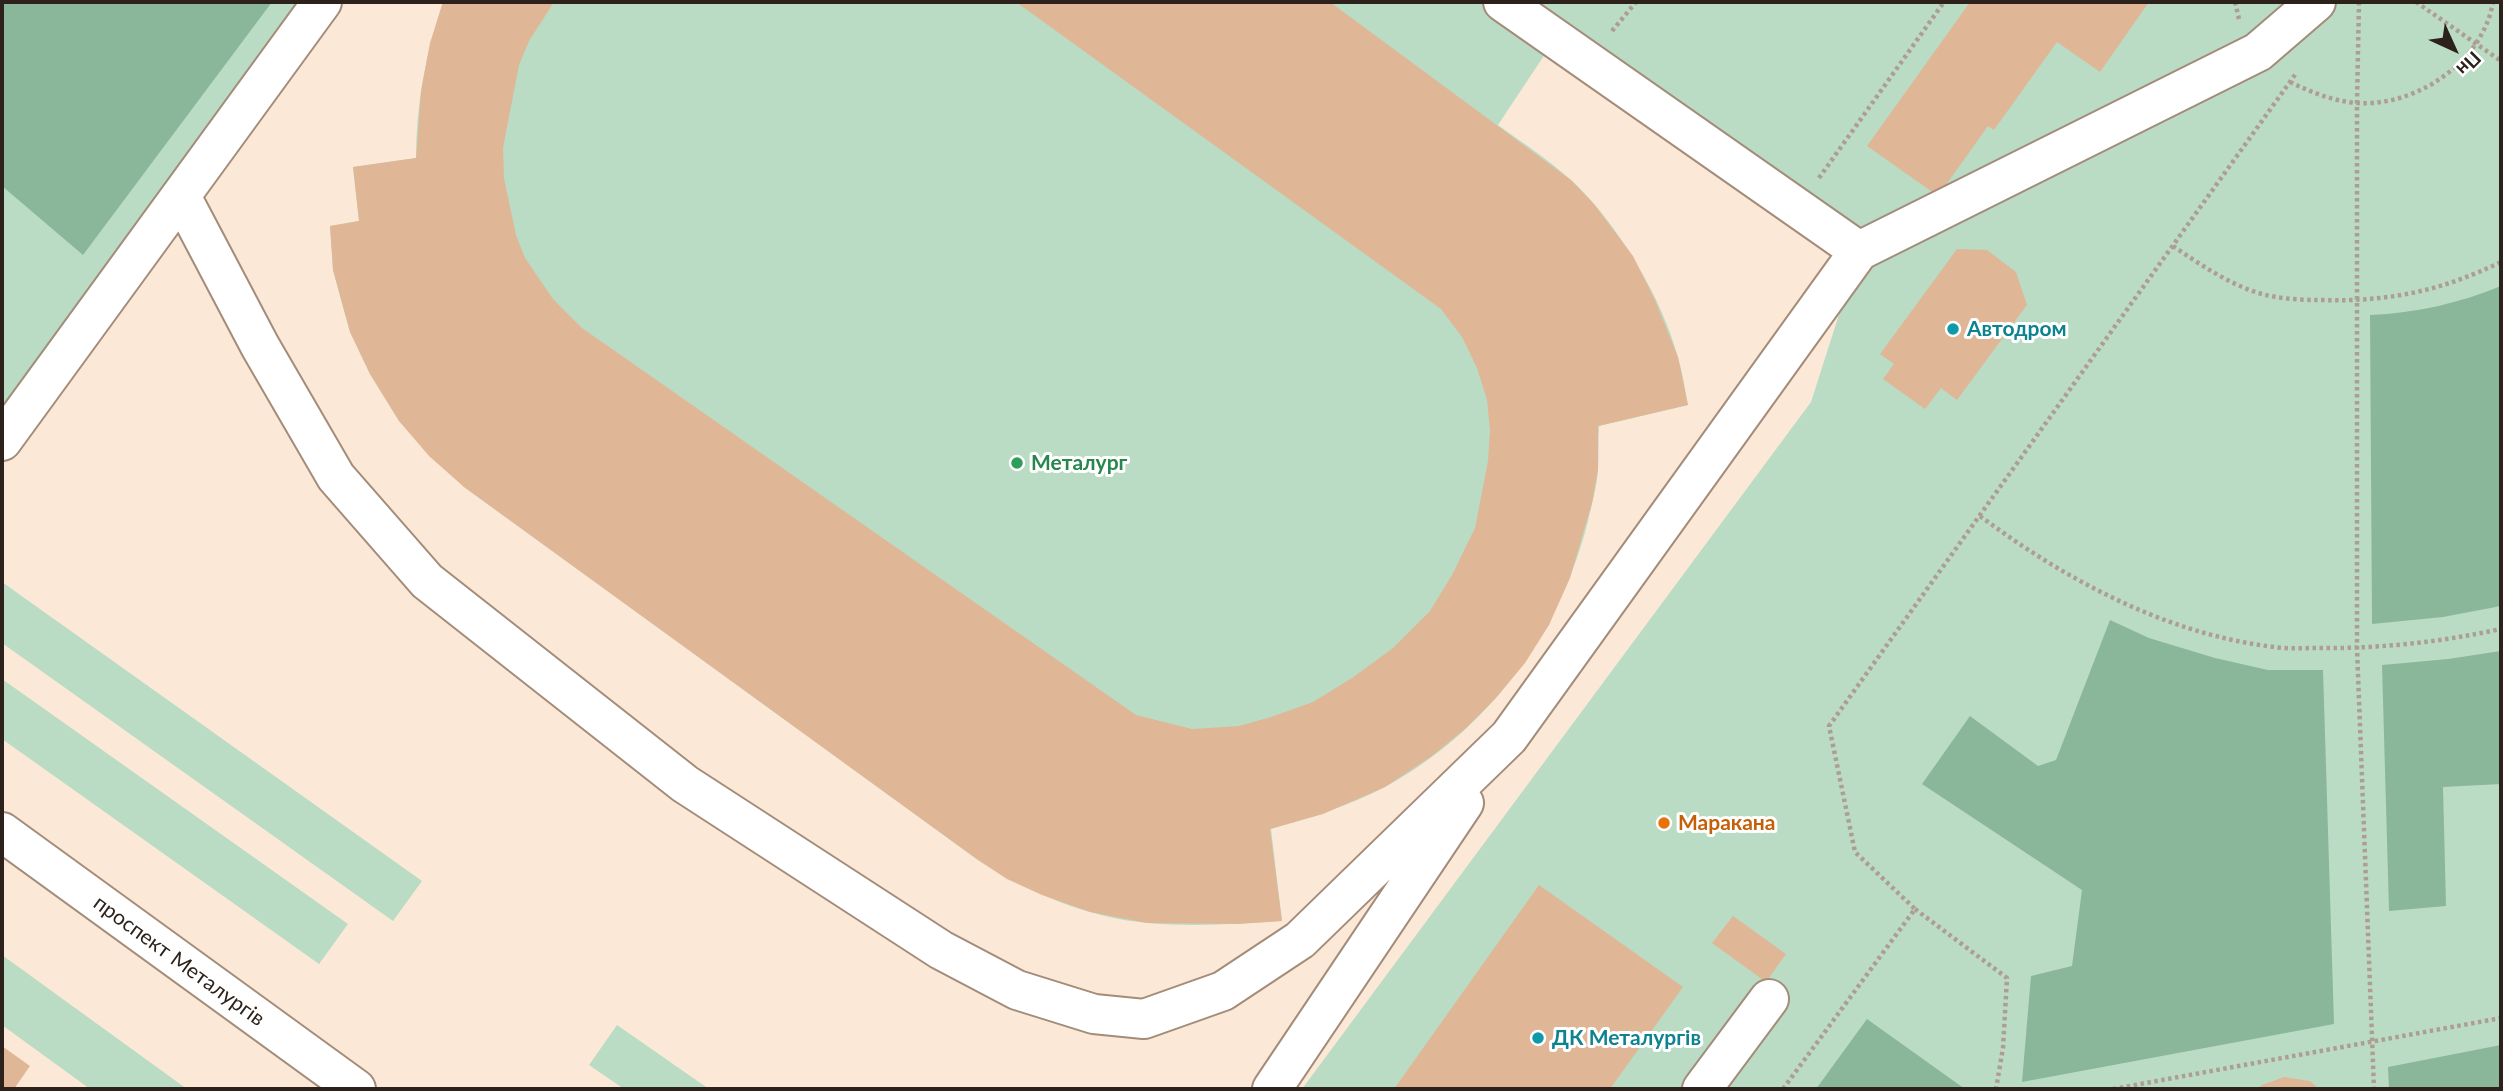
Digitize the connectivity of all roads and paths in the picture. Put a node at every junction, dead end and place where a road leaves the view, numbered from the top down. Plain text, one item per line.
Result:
1 (322, 2) edge
2 (1503, 2) edge
3 (1944, 2) edge
4 (2235, 2) edge
5 (2316, 2) edge
6 (2359, 2) edge
7 (2416, 2) edge
8 (2493, 2) edge
9 (2476, 42) junction
10 (2258, 52) junction
11 (2501, 61) edge
12 (2297, 71) dead end
13 (2291, 82) junction
14 (2357, 103) junction
15 (181, 196) junction
16 (1797, 209) junction
17 (2173, 246) junction
18 (1859, 251) junction
19 (2501, 262) edge
20 (2357, 301) junction
21 (2, 441) edge
22 (1980, 516) junction
23 (2501, 629) edge
24 (2357, 648) junction
25 (1508, 737) junction
26 (2, 832) edge
27 (1915, 909) junction
28 (1769, 999) dead end
29 (2501, 1018) edge
30 (2372, 1042) junction
31 (356, 1089) edge
32 (1272, 1089) edge
33 (1702, 1089) edge
34 (1783, 1089) edge
35 (1996, 1089) edge
36 (2113, 1089) edge
37 (2374, 1089) edge

1 - 15 main road
2 - 16 main road
3 - 16 path
4 - 10 path
5 - 10 main road
6 - 14 path
7 - 9 path
8 - 9 path
9 - 11 path
9 - 14 path
10 - 13 path
10 - 18 main road
12 - 13 path
13 - 14 path
13 - 17 path
14 - 20 path
15 - 21 main road
15 - 25 main road
16 - 18 main road
17 - 20 path
17 - 22 path
18 - 25 main road
19 - 20 path
20 - 24 path
22 - 24 path
22 - 27 path
23 - 24 path
24 - 30 path
25 - 32 main road
26 - 31 main road, проспект Металургів
27 - 34 path
27 - 35 path
28 - 33 main road
29 - 30 path
30 - 36 path
30 - 37 path

